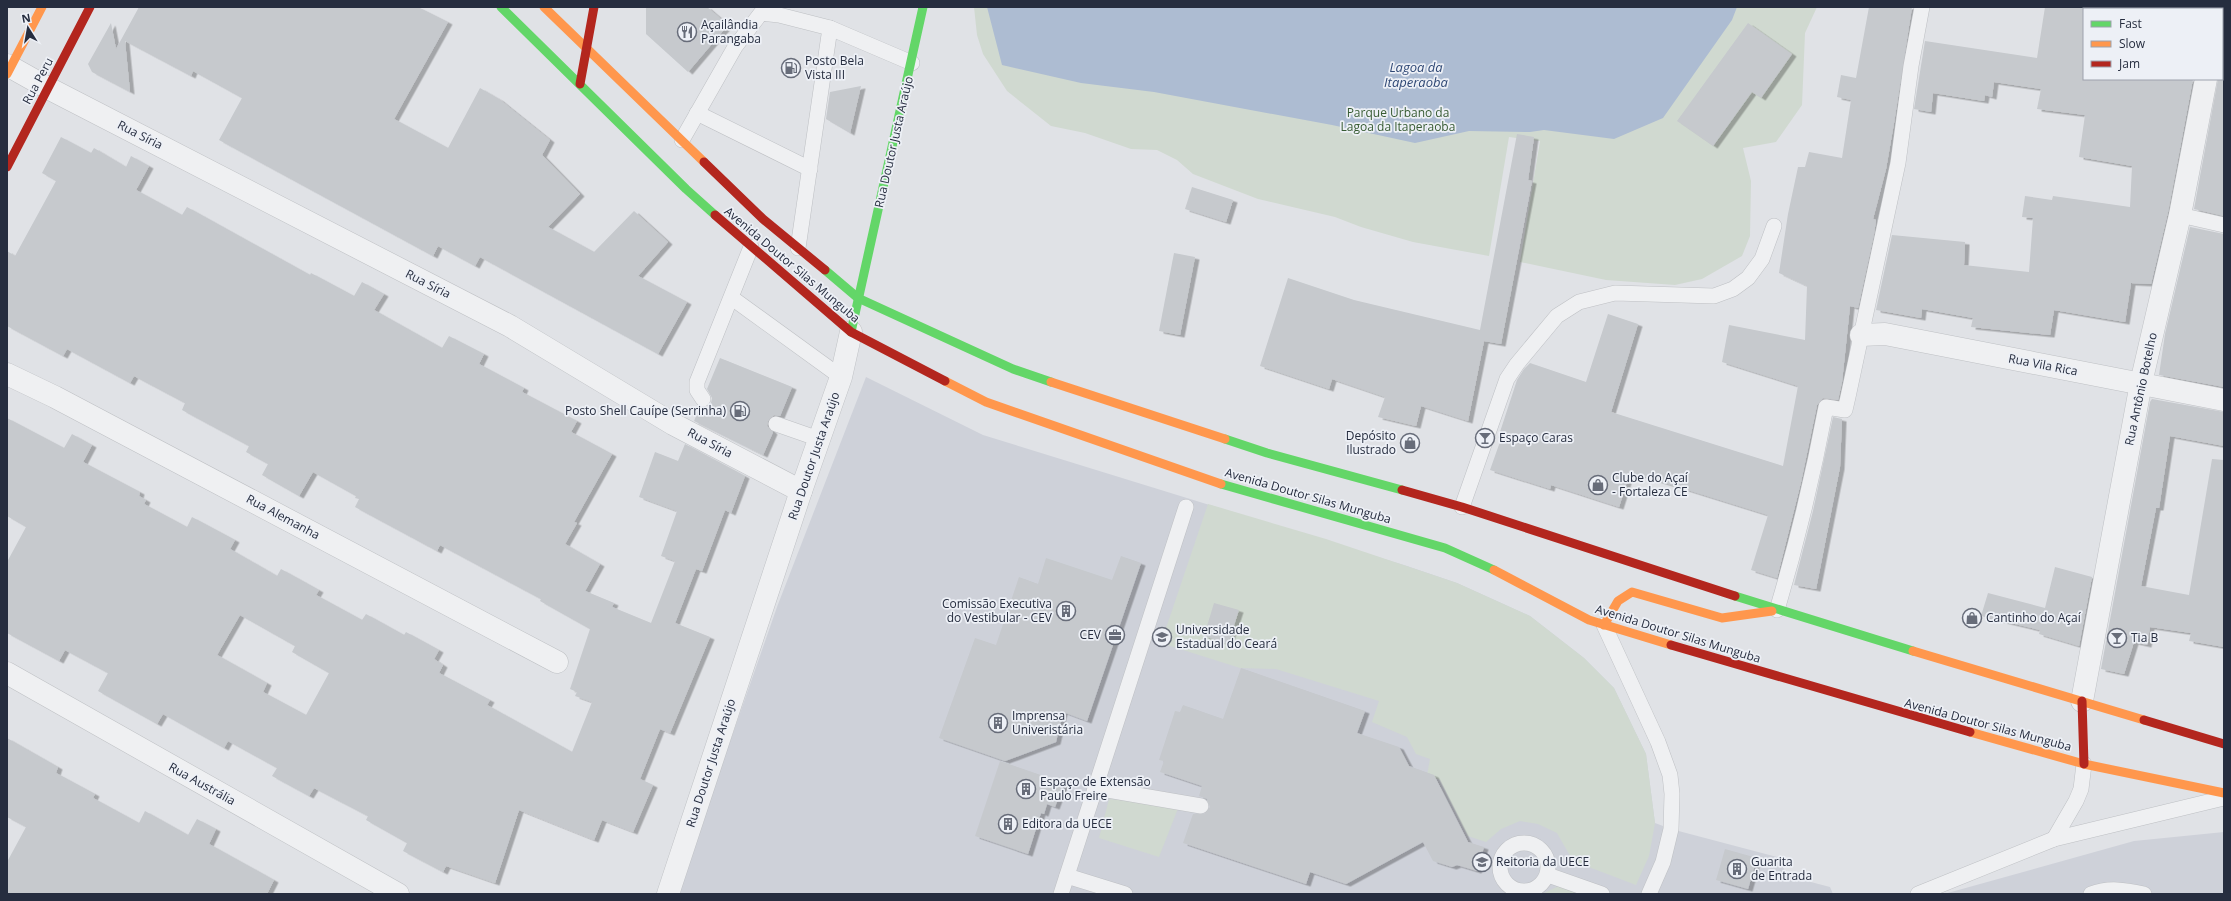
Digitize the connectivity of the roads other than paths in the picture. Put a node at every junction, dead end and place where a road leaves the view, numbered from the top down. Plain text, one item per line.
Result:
1 (42, 7) edge
2 (90, 7) edge
3 (501, 7) edge
4 (544, 7) edge
5 (594, 7) edge
6 (924, 7) edge
7 (1922, 7) edge
8 (757, 10) edge
9 (830, 28) junction
10 (586, 49) junction
11 (912, 63) junction
12 (8, 69) edge
13 (2206, 80) edge
14 (580, 84) junction
15 (48, 88) junction
16 (697, 114) junction
17 (682, 140) junction
18 (7, 167) edge
19 (810, 169) junction
20 (2180, 215) junction
21 (2224, 225) edge
22 (1774, 226) dead end
23 (751, 247) junction
24 (798, 248) junction
25 (732, 298) junction
26 (858, 298) junction
27 (851, 332) junction
28 (1861, 335) junction
29 (7, 374) edge
30 (841, 377) junction
31 (2141, 383) junction
32 (703, 399) dead end
33 (2224, 400) edge
34 (776, 424) dead end
35 (819, 440) junction
36 (801, 491) junction
37 (1186, 507) dead end
38 (1462, 507) junction
39 (1777, 610) junction
40 (1604, 625) junction
41 (557, 662) dead end
42 (7, 673) edge
43 (2082, 701) junction
44 (2224, 744) edge
45 (2084, 764) junction
46 (1096, 788) junction
47 (2224, 794) edge
48 (2224, 798) edge
49 (1201, 806) dead end
50 (2054, 839) junction
51 (1548, 875) junction
52 (1067, 876) junction
53 (1516, 892) edge
54 (398, 894) edge
55 (668, 894) edge
56 (1061, 894) edge
57 (1125, 894) edge
58 (1602, 894) edge
59 (1649, 894) edge
60 (1918, 894) edge
61 (2091, 894) edge
62 (2144, 894) edge

1 - 12 main road
2 - 15 main road, Rua Peru
3 - 14 main road, Avenida Doutor Silas Munguba
4 - 10 main road, Avenida Doutor Silas Munguba
5 - 10 main road
6 - 11 main road, Rua Doutor Justa Araújo
7 - 28 lane
8 - 9 lane
8 - 16 lane
9 - 11 lane
9 - 19 lane
10 - 14 main road
10 - 17 main road, Avenida Doutor Silas Munguba
11 - 26 main road, Rua Doutor Justa Araújo
12 - 15 street, Rua Síria
13 - 20 street, Rua Antônio Botelho
14 - 23 main road, Avenida Doutor Silas Munguba
15 - 18 main road, Rua Peru
15 - 36 street, Rua Síria
16 - 17 lane
16 - 19 lane
17 - 24 main road, Avenida Doutor Silas Munguba
19 - 24 lane
20 - 21 lane
20 - 31 street, Rua Antônio Botelho
22 - 38 lane
23 - 25 lane
23 - 27 main road, Avenida Doutor Silas Munguba
24 - 26 main road, Avenida Doutor Silas Munguba
25 - 30 lane
25 - 32 lane
26 - 27 main road, Rua Doutor Justa Araújo
26 - 38 main road, Avenida Doutor Silas Munguba
27 - 30 street, Rua Doutor Justa Araújo
27 - 40 main road, Avenida Doutor Silas Munguba
28 - 31 street, Rua Vila Rica
28 - 39 lane
29 - 41 street, Rua Alemanha
30 - 35 street, Rua Doutor Justa Araújo
31 - 33 street, Rua Vila Rica
31 - 43 street, Rua Antônio Botelho
34 - 35 lane
35 - 36 street, Rua Doutor Justa Araújo
36 - 55 street, Rua Doutor Justa Araújo
37 - 46 lane
38 - 39 main road, Avenida Doutor Silas Munguba
39 - 40 main road
39 - 43 main road, Avenida Doutor Silas Munguba
40 - 45 main road, Avenida Doutor Silas Munguba
40 - 59 lane
42 - 54 street, Rua Austrália
43 - 44 main road, Avenida Doutor Silas Munguba
43 - 45 main road
45 - 47 main road, Avenida Doutor Silas Munguba
45 - 50 lane
46 - 49 lane
46 - 52 lane
48 - 50 lane
50 - 60 lane
51 - 53 lane
51 - 53 lane
51 - 58 lane
52 - 56 lane
52 - 57 lane
61 - 62 lane

